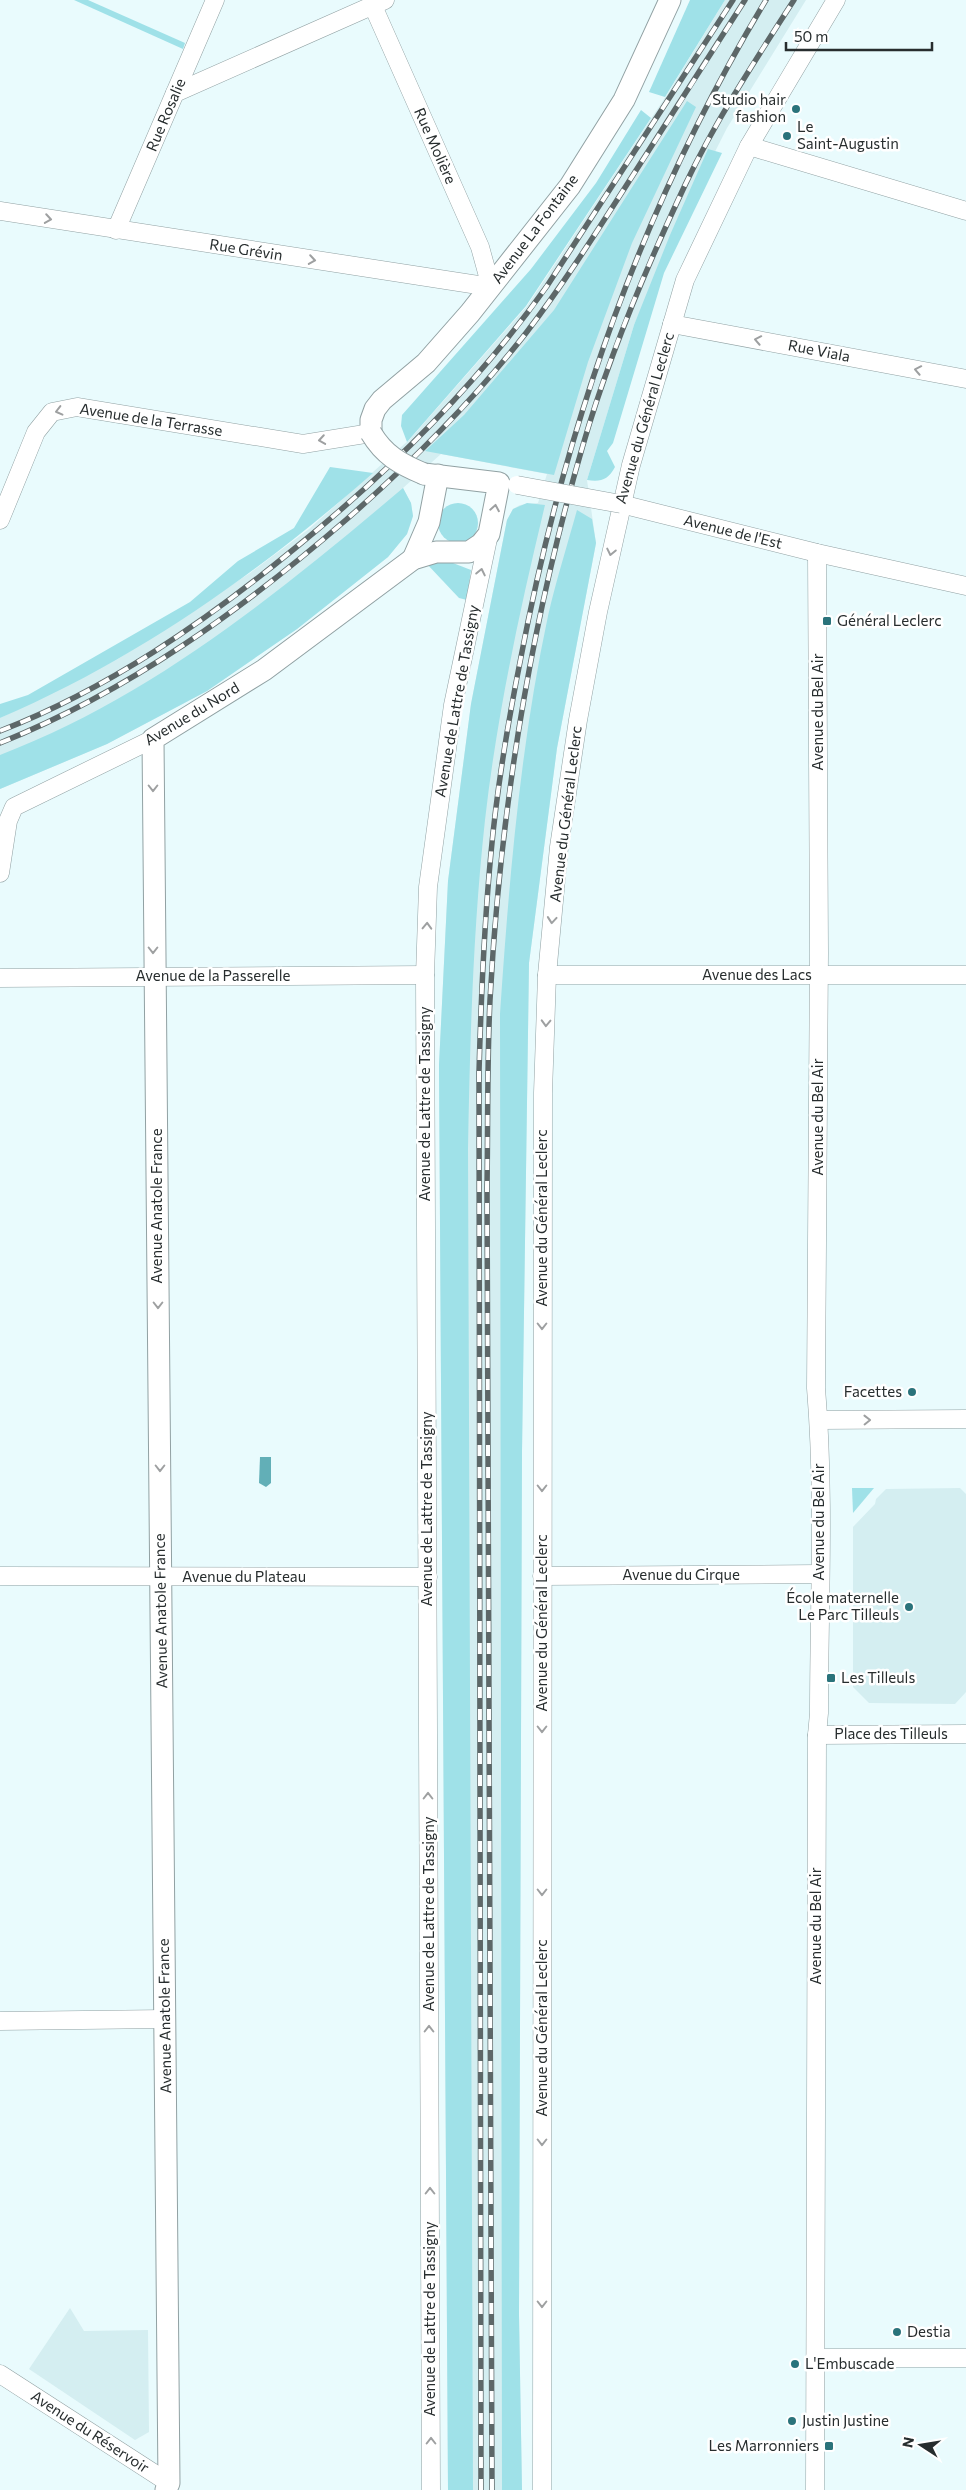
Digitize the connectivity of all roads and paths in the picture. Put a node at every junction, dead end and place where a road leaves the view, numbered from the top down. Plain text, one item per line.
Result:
1 (215, 0) edge
2 (670, 0) edge
3 (836, 0) edge
4 (379, 3) edge
5 (175, 93) junction
6 (749, 146) junction
7 (0, 211) edge
8 (966, 211) edge
9 (116, 230) junction
10 (491, 287) junction
11 (672, 324) junction
12 (966, 379) edge
13 (370, 433) junction
14 (431, 474) junction
15 (508, 484) junction
16 (621, 504) junction
17 (0, 520) edge
18 (428, 522) junction
19 (489, 534) junction
20 (448, 551) junction
21 (817, 553) junction
22 (413, 559) junction
23 (966, 586) edge
24 (153, 739) junction
25 (0, 873) edge
26 (425, 975) junction
27 (548, 975) junction
28 (819, 975) junction
29 (966, 975) edge
30 (154, 977) junction
31 (0, 978) edge
32 (819, 1420) junction
33 (966, 1420) edge
34 (819, 1574) junction
35 (0, 1576) edge
36 (542, 1576) junction
37 (160, 1577) junction
38 (428, 1577) junction
39 (816, 1734) junction
40 (966, 1734) edge
41 (165, 2019) junction
42 (0, 2021) edge
43 (815, 2358) junction
44 (966, 2358) edge
45 (0, 2374) edge
46 (172, 2488) edge
47 (431, 2490) edge
48 (542, 2490) edge
49 (815, 2490) edge

1 - 5 street, Rue Rosalie
2 - 10 street, Avenue La Fontaine
3 - 6 street, Avenue du Général Leclerc
4 - 5 street
4 - 10 street, Rue Molière
5 - 9 street, Rue Rosalie
6 - 8 street
6 - 11 street, Avenue du Général Leclerc
7 -> 9 street, Rue Grévin
9 -> 10 street, Rue Grévin
10 - 13 street, Avenue La Fontaine
12 -> 11 street, Rue Viala
11 - 16 street, Avenue du Général Leclerc
13 - 14 street, bridge
13 -> 17 street, Avenue de la Terrasse
14 - 15 street
14 - 18 street
15 - 16 street, Avenue de l'Est, bridge
19 -> 15 street
16 - 21 street, Avenue de l'Est
16 -> 27 street, Avenue du Général Leclerc
18 - 20 street
18 - 22 street
19 - 20 street
26 -> 19 street, Avenue de Lattre de Tassigny
20 - 22 street
21 - 23 street, Avenue de l'Est
21 - 28 street, Avenue du Bel Air
22 - 24 street, Avenue du Nord
24 - 25 street, Avenue du Nord
24 -> 30 street, Avenue Anatole France
26 - 30 street, Avenue de la Passerelle
26 - 38 street, Avenue de Lattre de Tassigny
27 - 28 street, Avenue des Lacs
27 -> 36 street, Avenue du Général Leclerc
28 - 29 street, Avenue des Lacs
28 - 32 street, Avenue du Bel Air
30 - 31 street, Avenue de la Passerelle
30 -> 37 street, Avenue Anatole France
32 -> 33 street
32 - 34 street, Avenue du Bel Air
34 - 36 street, Avenue du Cirque
34 - 39 street, Avenue du Bel Air
35 - 37 street, Avenue du Plateau
36 -> 48 street, Avenue du Général Leclerc
37 - 38 street, Avenue du Plateau
37 - 41 street, Avenue Anatole France
47 -> 38 street, Avenue de Lattre de Tassigny
39 - 40 street, Place des Tilleuls
39 - 43 street, Avenue du Bel Air
41 - 42 street
41 - 46 street, Avenue Anatole France
43 - 44 street
43 - 49 street, Avenue du Bel Air
45 - 46 street, Avenue du Réservoir

